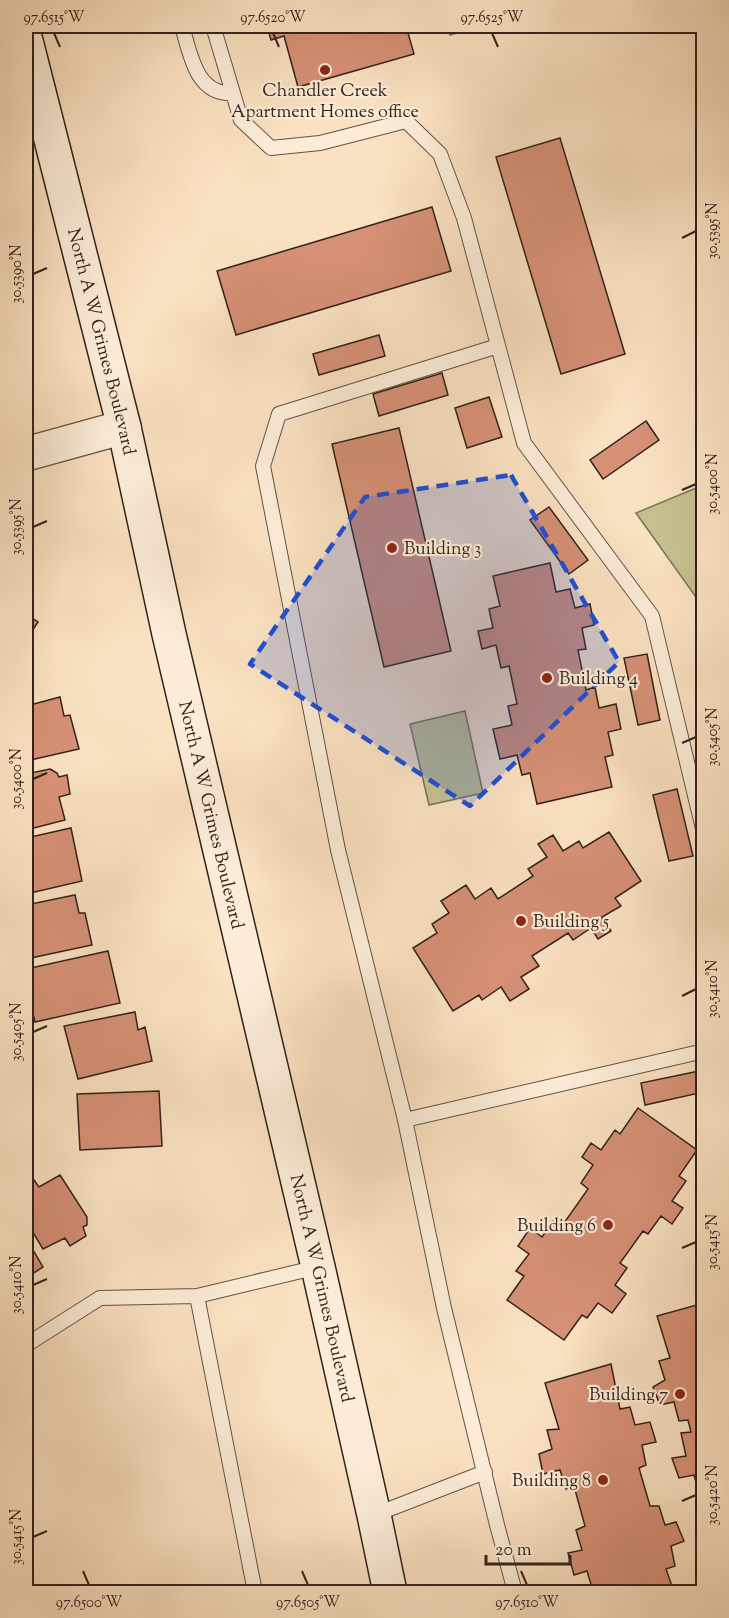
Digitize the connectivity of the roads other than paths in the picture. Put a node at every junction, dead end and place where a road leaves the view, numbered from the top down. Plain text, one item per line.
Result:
1 (182, 26) edge
2 (213, 26) edge
3 (26, 41) edge
4 (233, 93) junction
5 (498, 346) junction
6 (124, 427) junction
7 (26, 454) edge
8 (704, 833) edge
9 (704, 1051) edge
10 (405, 1120) junction
11 (318, 1267) junction
12 (197, 1296) junction
13 (26, 1345) edge
14 (485, 1472) junction
15 (374, 1515) junction
16 (255, 1593) edge
17 (390, 1593) edge
18 (515, 1593) edge

1 - 4 lane
2 - 4 lane
3 - 6 main road, North A W Grimes Boulevard
4 - 5 lane
5 - 8 lane
5 - 10 lane
6 - 7 main road
6 - 11 main road, North A W Grimes Boulevard
9 - 10 lane
10 - 14 lane
11 - 12 lane
11 - 15 main road, North A W Grimes Boulevard
12 - 13 lane
12 - 16 lane
14 - 15 lane
14 - 18 lane
15 - 17 main road, North A W Grimes Boulevard

